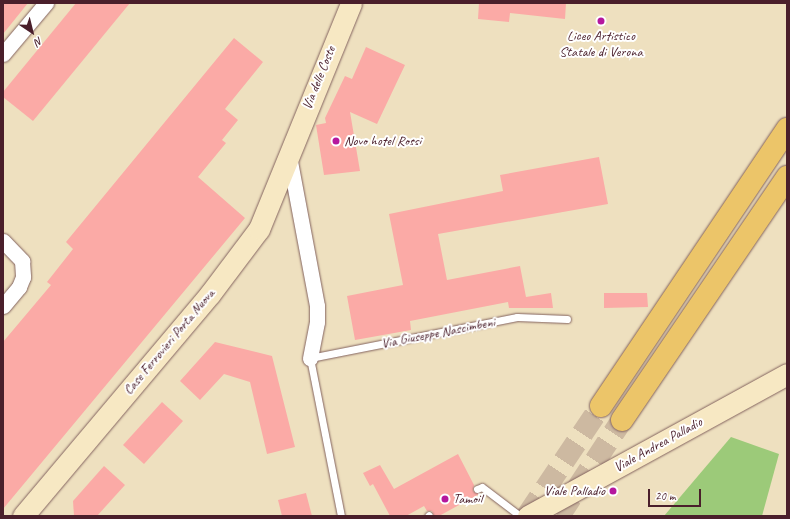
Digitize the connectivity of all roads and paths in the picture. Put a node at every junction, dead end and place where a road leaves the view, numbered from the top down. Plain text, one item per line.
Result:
1 (46, 3) edge
2 (351, 3) edge
3 (3, 54) edge
4 (787, 129) edge
5 (289, 153) junction
6 (787, 177) edge
7 (3, 241) edge
8 (3, 306) edge
9 (567, 319) dead end
10 (310, 358) junction
11 (787, 374) edge
12 (601, 406) tunnel mouth
13 (622, 420) tunnel mouth
14 (477, 489) dead end
15 (23, 516) edge
16 (341, 516) edge
17 (520, 516) edge
18 (528, 516) edge

1 - 3 street
2 - 5 street, Via delle Coste
4 - 12 highway
5 - 10 street
5 - 15 street, Case Ferrovieri Porta Nuova
6 - 13 highway
7 - 8 street
9 - 10 lane, Via Giuseppe Nascimbeni
10 - 16 lane
11 - 18 street, Viale Andrea Palladio
14 - 17 lane

